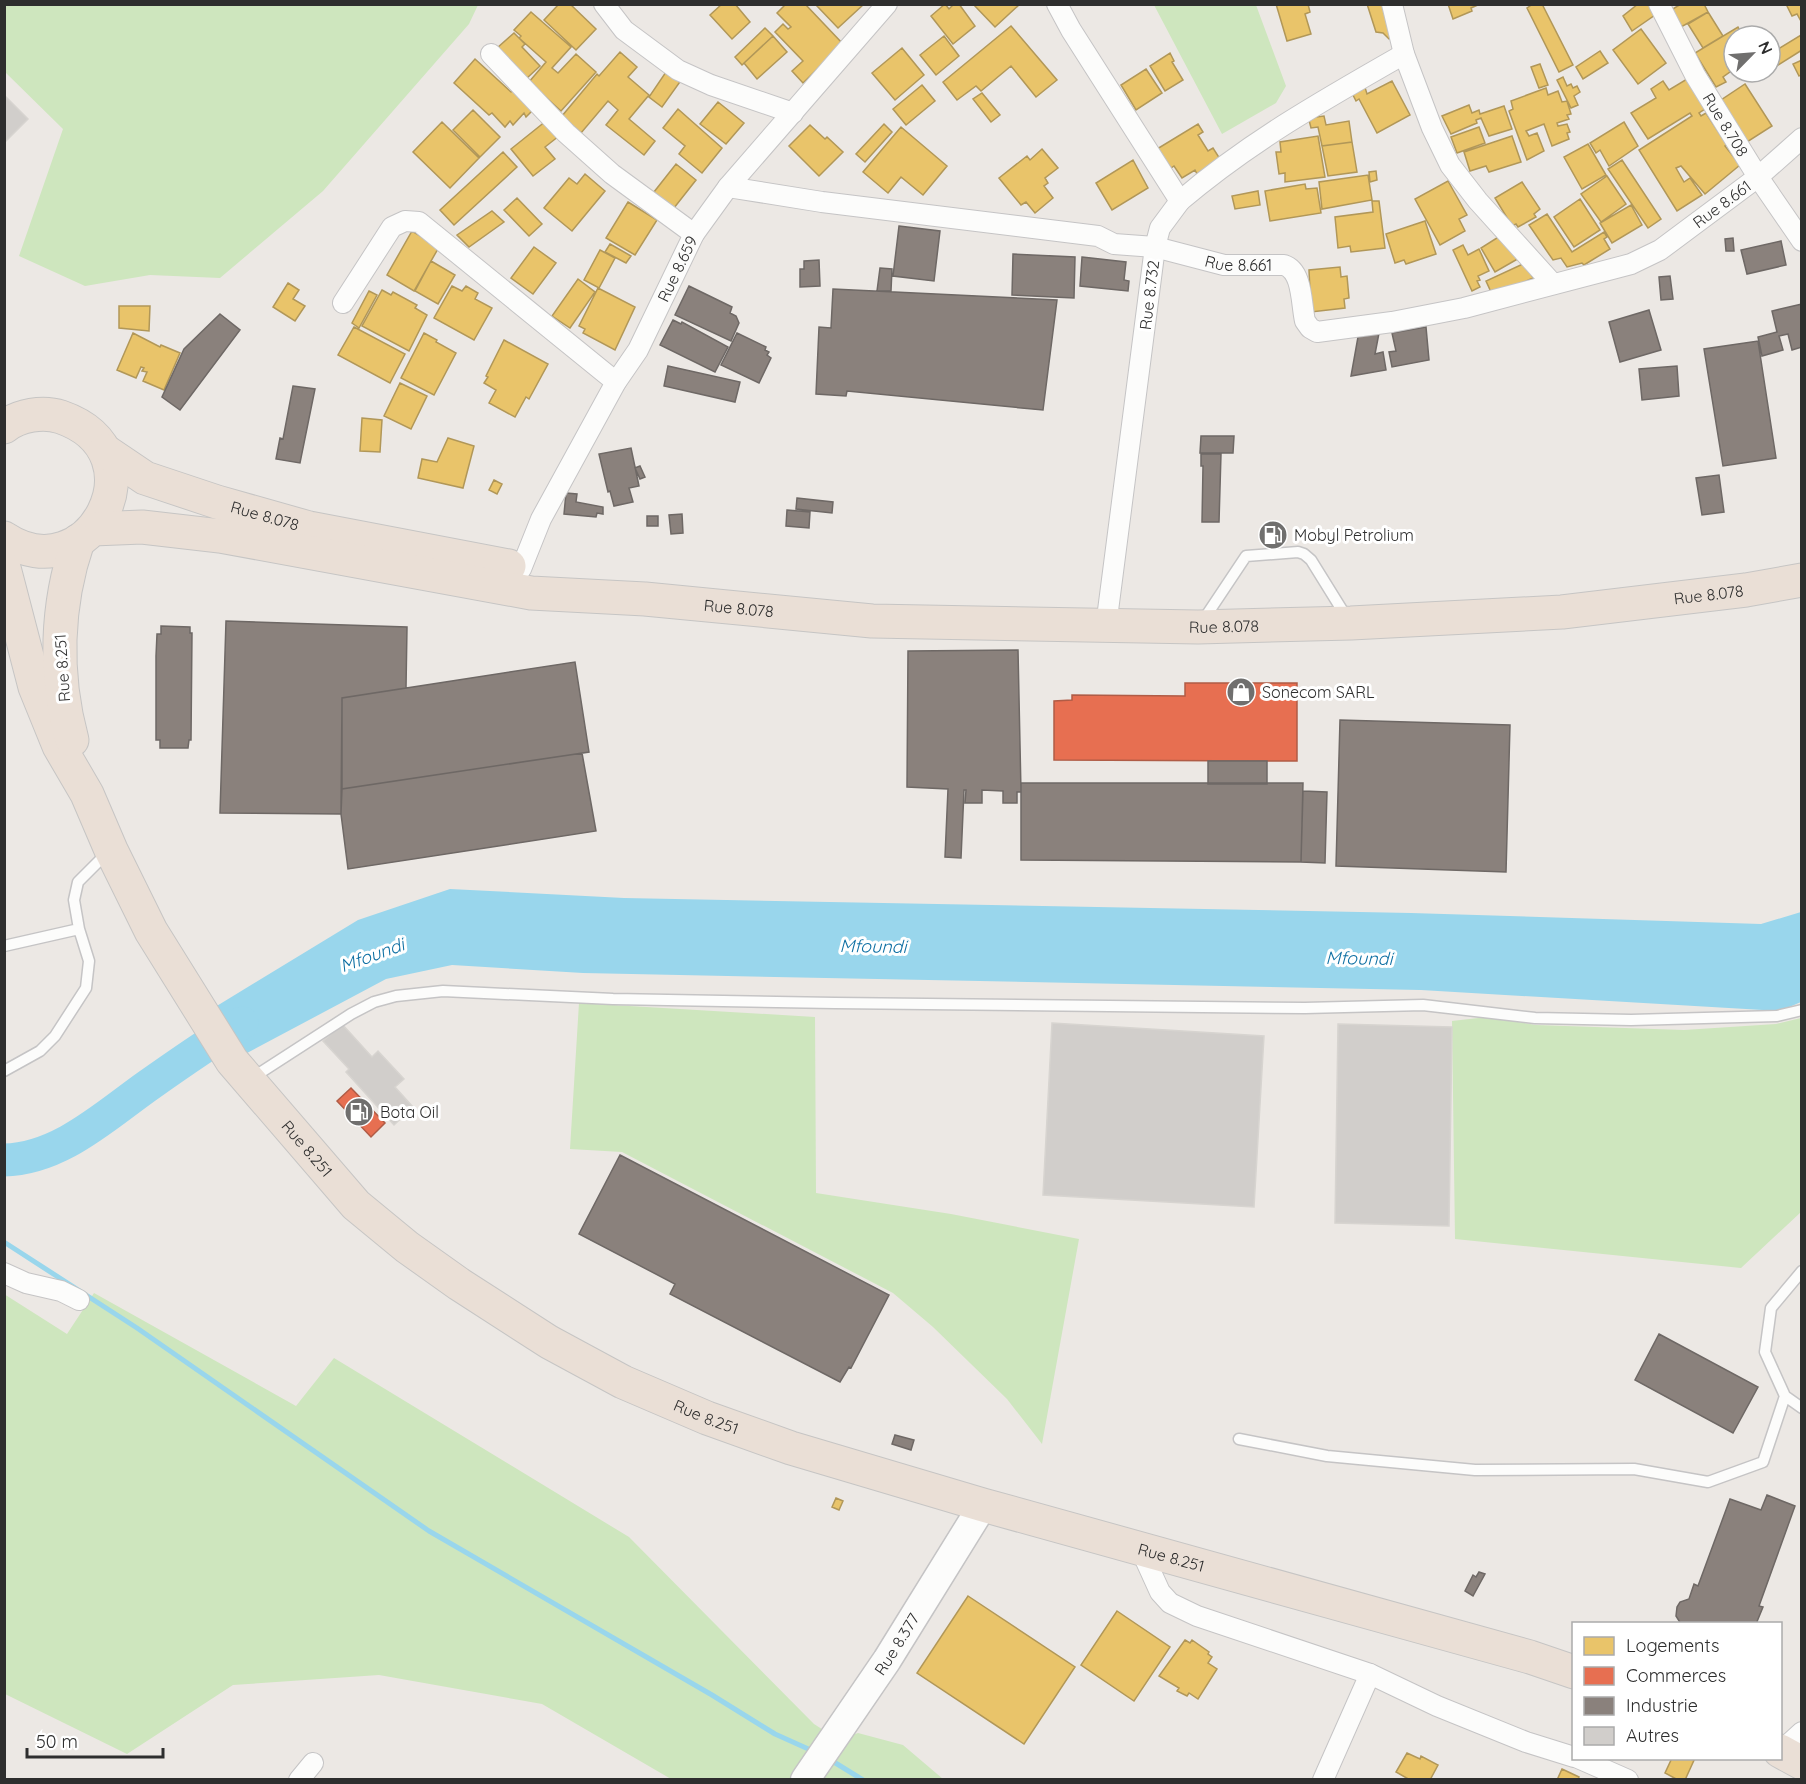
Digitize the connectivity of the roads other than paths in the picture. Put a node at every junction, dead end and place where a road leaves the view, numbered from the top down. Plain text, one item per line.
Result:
1 (604, 4) edge
2 (887, 4) edge
3 (1058, 4) edge
4 (1392, 4) edge
5 (1659, 4) edge
6 (491, 54) dead end
7 (1404, 54) junction
8 (793, 113) junction
9 (1802, 138) edge
10 (1758, 177) junction
11 (728, 187) junction
12 (1180, 201) junction
13 (694, 234) junction
14 (1802, 241) edge
15 (1155, 247) junction
16 (1553, 284) junction
17 (343, 303) dead end
18 (616, 382) junction
19 (4, 427) edge
20 (105, 451) junction
21 (86, 535) junction
22 (4, 538) edge
23 (4, 568) edge
24 (521, 569) junction
25 (1802, 580) edge
26 (645, 599) junction
27 (1351, 623) junction
28 (1106, 626) junction
29 (1198, 627) junction
30 (87, 794) junction
31 (111, 850) junction
32 (79, 929) junction
33 (4, 946) edge
34 (1802, 1010) edge
35 (4, 1071) edge
36 (240, 1071) junction
37 (1802, 1271) edge
38 (4, 1273) edge
39 (79, 1300) dead end
40 (1785, 1396) junction
41 (1802, 1408) edge
42 (1239, 1439) dead end
43 (983, 1505) junction
44 (1140, 1548) junction
45 (1572, 1671) edge
46 (1370, 1674) junction
47 (1802, 1732) edge
48 (1782, 1750) edge
49 (1572, 1752) edge
50 (1782, 1752) edge
51 (1589, 1760) edge
52 (313, 1763) dead end
53 (1802, 1763) edge
54 (810, 1773) edge
55 (299, 1779) edge
56 (1323, 1779) edge
57 (1628, 1779) edge

1 - 8 street
2 - 8 street, Rue 8.659
3 - 12 street
4 - 7 street
5 - 10 street, Rue 8.708
6 - 13 street
7 - 12 street, Rue 8.732
7 - 16 street
8 - 11 street, Rue 8.659
9 - 10 street, Rue 8.661
10 - 14 street, Rue 8.708
10 - 16 street, Rue 8.661
11 - 13 street, Rue 8.659
11 - 15 street, Rue 8.661
12 - 15 street, Rue 8.732
13 - 18 street, Rue 8.659
15 - 16 street, Rue 8.661
15 - 28 street, Rue 8.732
17 - 18 street
18 - 24 street, Rue 8.659
19 - 20 highway, Rue 8.078
20 - 21 highway, Rue 8.251
20 - 24 highway, Rue 8.078
21 - 22 highway, Rue 8.078
21 - 26 highway, Rue 8.078
21 - 30 highway, Rue 8.251
23 - 30 highway, Rue 8.251
24 - 26 highway, Rue 8.078
25 - 27 highway, Rue 8.078
26 - 28 highway, Rue 8.078
27 - 29 highway, Rue 8.078
27 - 29 lane
28 - 29 highway, Rue 8.078
30 - 31 highway, Rue 8.251
31 - 32 lane
31 - 36 highway, Rue 8.251
32 - 33 lane
32 - 35 lane
34 - 36 lane
36 - 43 highway, Rue 8.251
37 - 40 lane
38 - 39 street
40 - 41 lane
40 - 42 lane
43 - 44 highway, Rue 8.251
43 - 54 street, Rue 8.377
44 - 45 highway, Rue 8.251
44 - 46 street
46 - 49 street
46 - 56 street
47 - 48 street
50 - 53 highway
51 - 57 street
52 - 55 street

